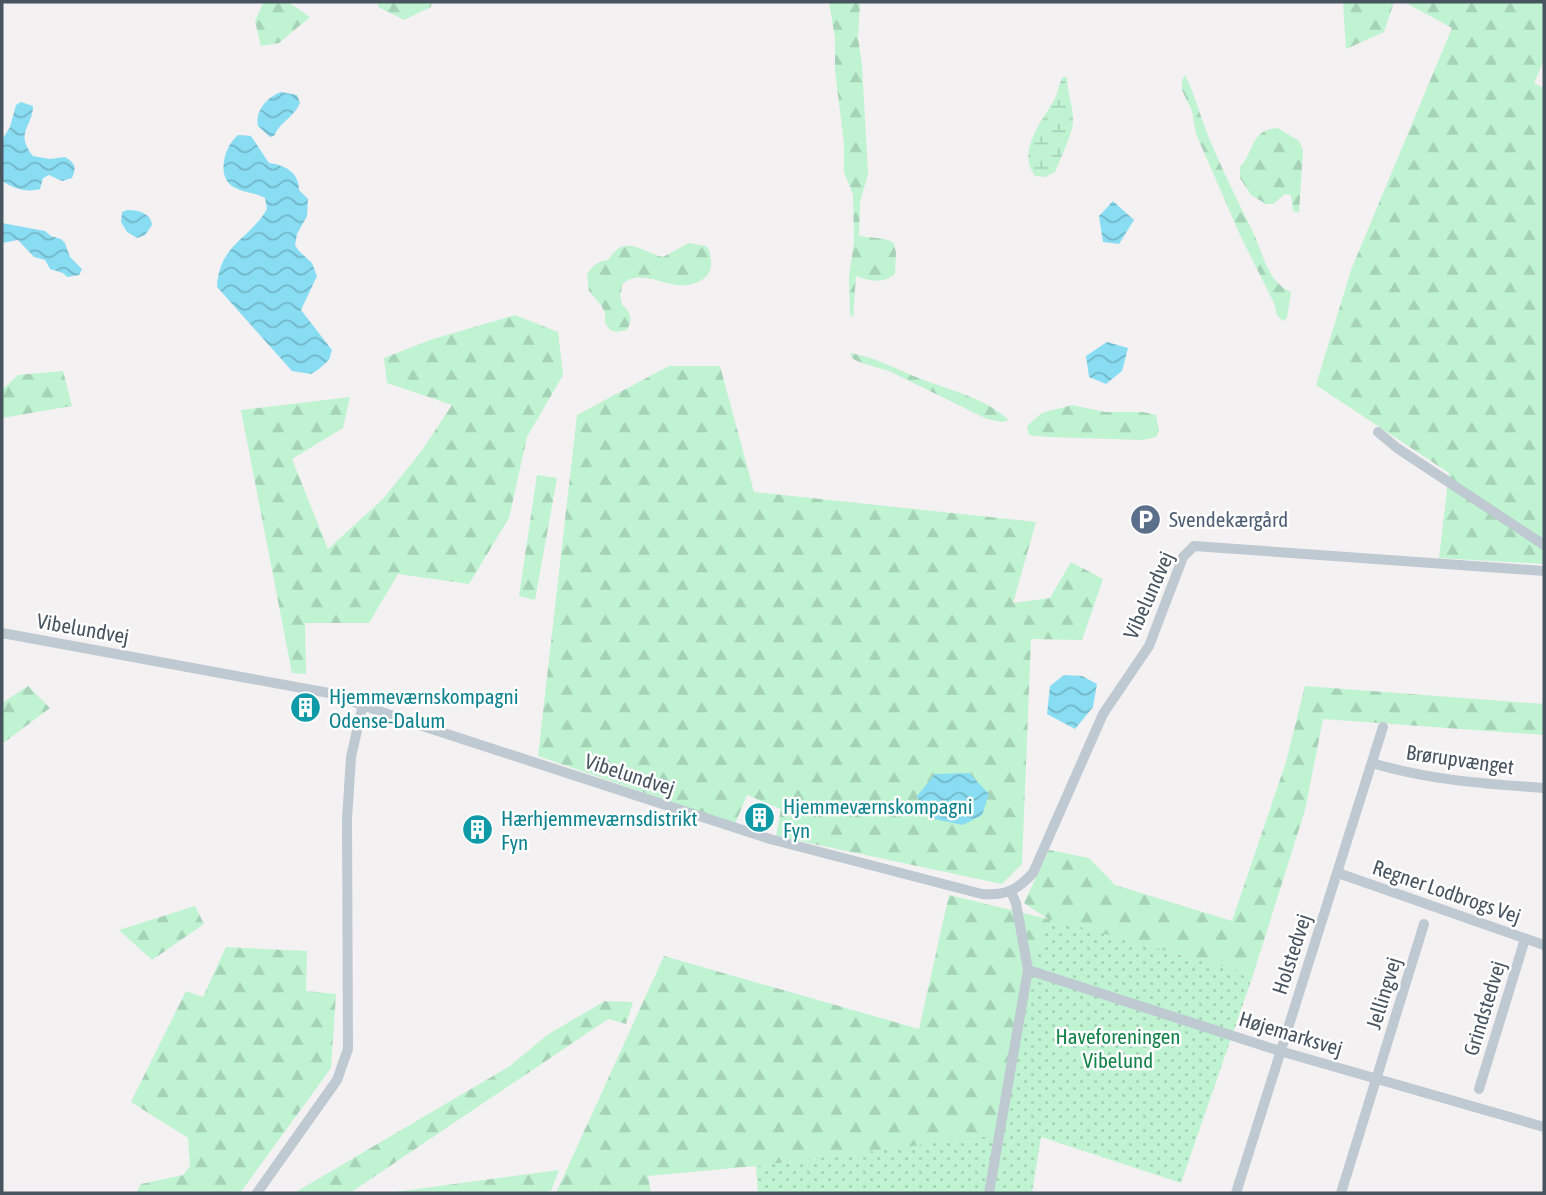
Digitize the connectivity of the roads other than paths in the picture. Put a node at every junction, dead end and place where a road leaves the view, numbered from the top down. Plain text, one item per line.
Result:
1 (1378, 432) dead end
2 (1544, 545) edge
3 (1544, 571) edge
4 (2, 633) edge
5 (363, 704) junction
6 (1383, 727) dead end
7 (1372, 763) junction
8 (1544, 788) edge
9 (1338, 873) junction
10 (1012, 892) junction
11 (1424, 924) dead end
12 (1525, 939) junction
13 (1544, 945) edge
14 (1028, 970) junction
15 (1280, 1051) junction
16 (1376, 1079) junction
17 (1479, 1089) dead end
18 (1544, 1127) edge
19 (257, 1193) edge
20 (989, 1193) edge
21 (1236, 1193) edge
22 (1341, 1193) edge

1 - 2 street
3 - 10 street, Vibelundvej
4 - 5 street, Vibelundvej
5 - 10 street, Vibelundvej
5 - 19 street
6 - 7 street, Holstedvej
7 - 8 street, Brørupvænget
7 - 9 street, Holstedvej
9 - 12 street, Regner Lodbrogs Vej
9 - 15 street, Holstedvej
10 - 14 street
11 - 16 street, Jellingvej
12 - 13 street, Regner Lodbrogs Vej
12 - 17 street, Grindstedvej
14 - 15 street, Højemarksvej
14 - 20 street
15 - 16 street, Højemarksvej
15 - 21 street, Holstedvej
16 - 18 street, Højemarksvej
16 - 22 street, Jellingvej

